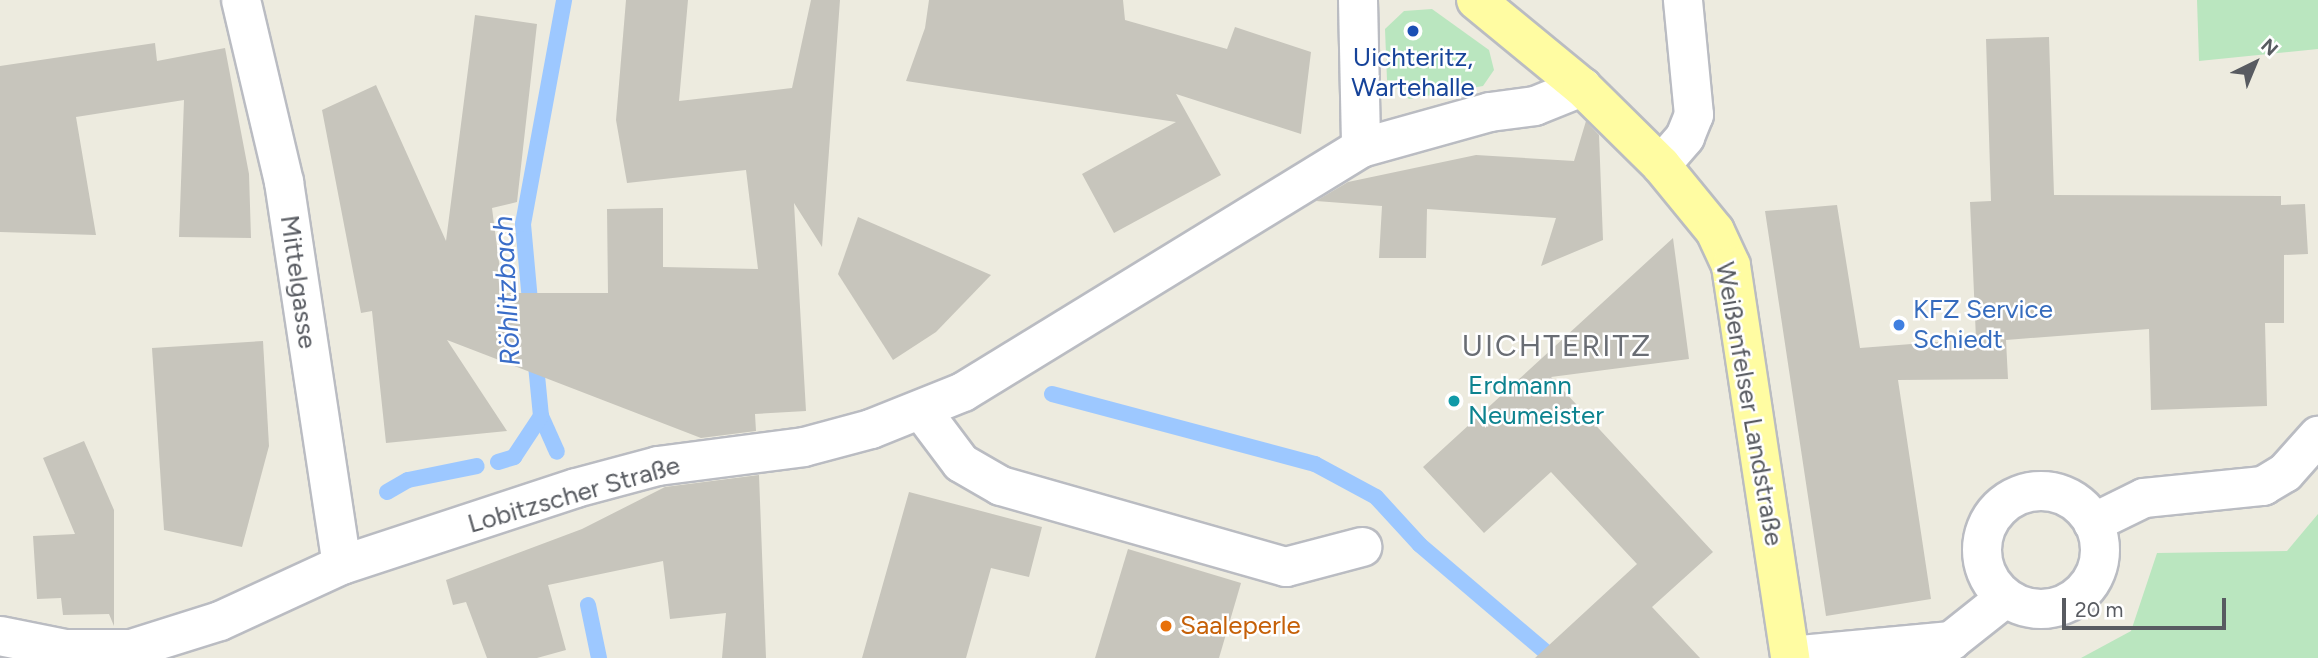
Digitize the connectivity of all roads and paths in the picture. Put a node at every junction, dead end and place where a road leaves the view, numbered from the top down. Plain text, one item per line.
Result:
1 (241, 0) edge
2 (1358, 0) edge
3 (1476, 0) edge
4 (1683, 0) edge
5 (1582, 87) junction
6 (1360, 148) junction
7 (1661, 165) junction
8 (922, 411) junction
9 (2318, 436) edge
10 (2093, 523) junction
11 (1362, 547) dead end
12 (342, 565) junction
13 (2005, 598) junction
14 (0, 636) edge
15 (132, 653) edge
16 (1790, 657) edge

1 - 12 street, Mittelgasse
2 - 6 street
3 - 5 main road, Weißenfelser Landstraße
4 - 7 street
5 - 6 street, Lobitzscher Straße
5 - 7 main road, Weißenfelser Landstraße
6 - 8 street, Lobitzscher Straße
7 - 16 main road, Weißenfelser Landstraße
8 - 11 street
8 - 12 street, Lobitzscher Straße
9 - 10 street
10 - 13 street
10 - 13 street
12 - 15 street, Lobitzscher Straße
13 - 16 street
14 - 15 street, Lobitzscher Straße

